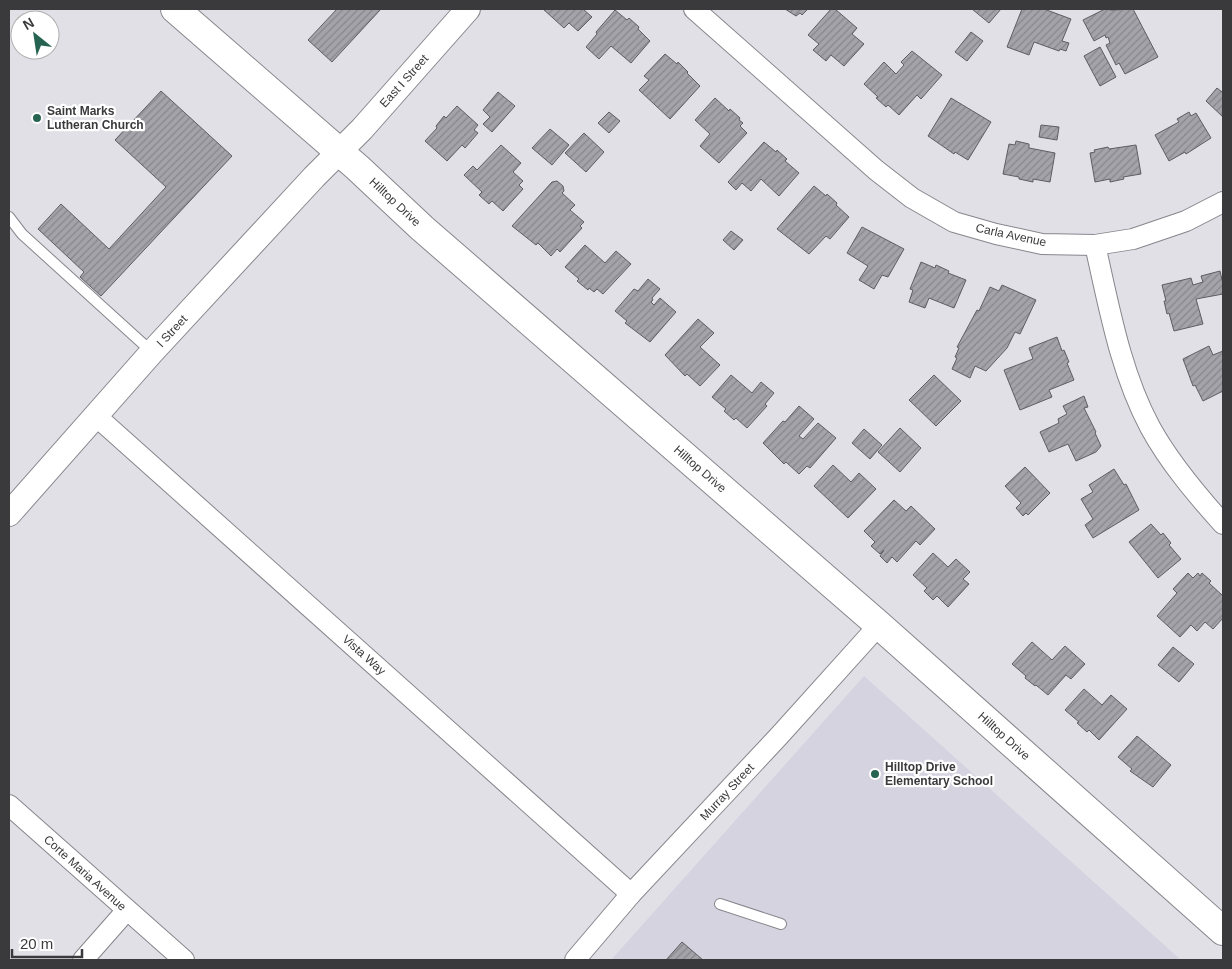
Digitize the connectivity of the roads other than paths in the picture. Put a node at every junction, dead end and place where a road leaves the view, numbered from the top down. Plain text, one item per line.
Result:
1 (175, 9) edge
2 (468, 9) edge
3 (694, 9) edge
4 (339, 153) junction
5 (1223, 202) edge
6 (9, 217) edge
7 (1095, 245) junction
8 (152, 352) junction
9 (96, 416) junction
10 (9, 514) edge
11 (1223, 524) edge
12 (879, 625) junction
13 (9, 805) edge
14 (631, 894) junction
15 (720, 904) dead end
16 (126, 910) junction
17 (781, 924) dead end
18 (1223, 931) edge
19 (83, 960) edge
20 (184, 960) edge
21 (575, 960) edge

1 - 4 main road, Hilltop Drive
2 - 4 street, East I Street
3 - 7 street, Carla Avenue
4 - 8 street, I Street
4 - 12 main road, Hilltop Drive
5 - 7 street, Carla Avenue
6 - 8 lane
7 - 11 street
8 - 9 street, I Street
9 - 10 street, I Street
9 - 14 street, Vista Way
12 - 14 street, Murray Street
12 - 18 main road, Hilltop Drive
13 - 16 street, Corte Maria Avenue
14 - 21 street, Murray Street
15 - 17 lane
16 - 19 street
16 - 20 street, Corte Maria Avenue

